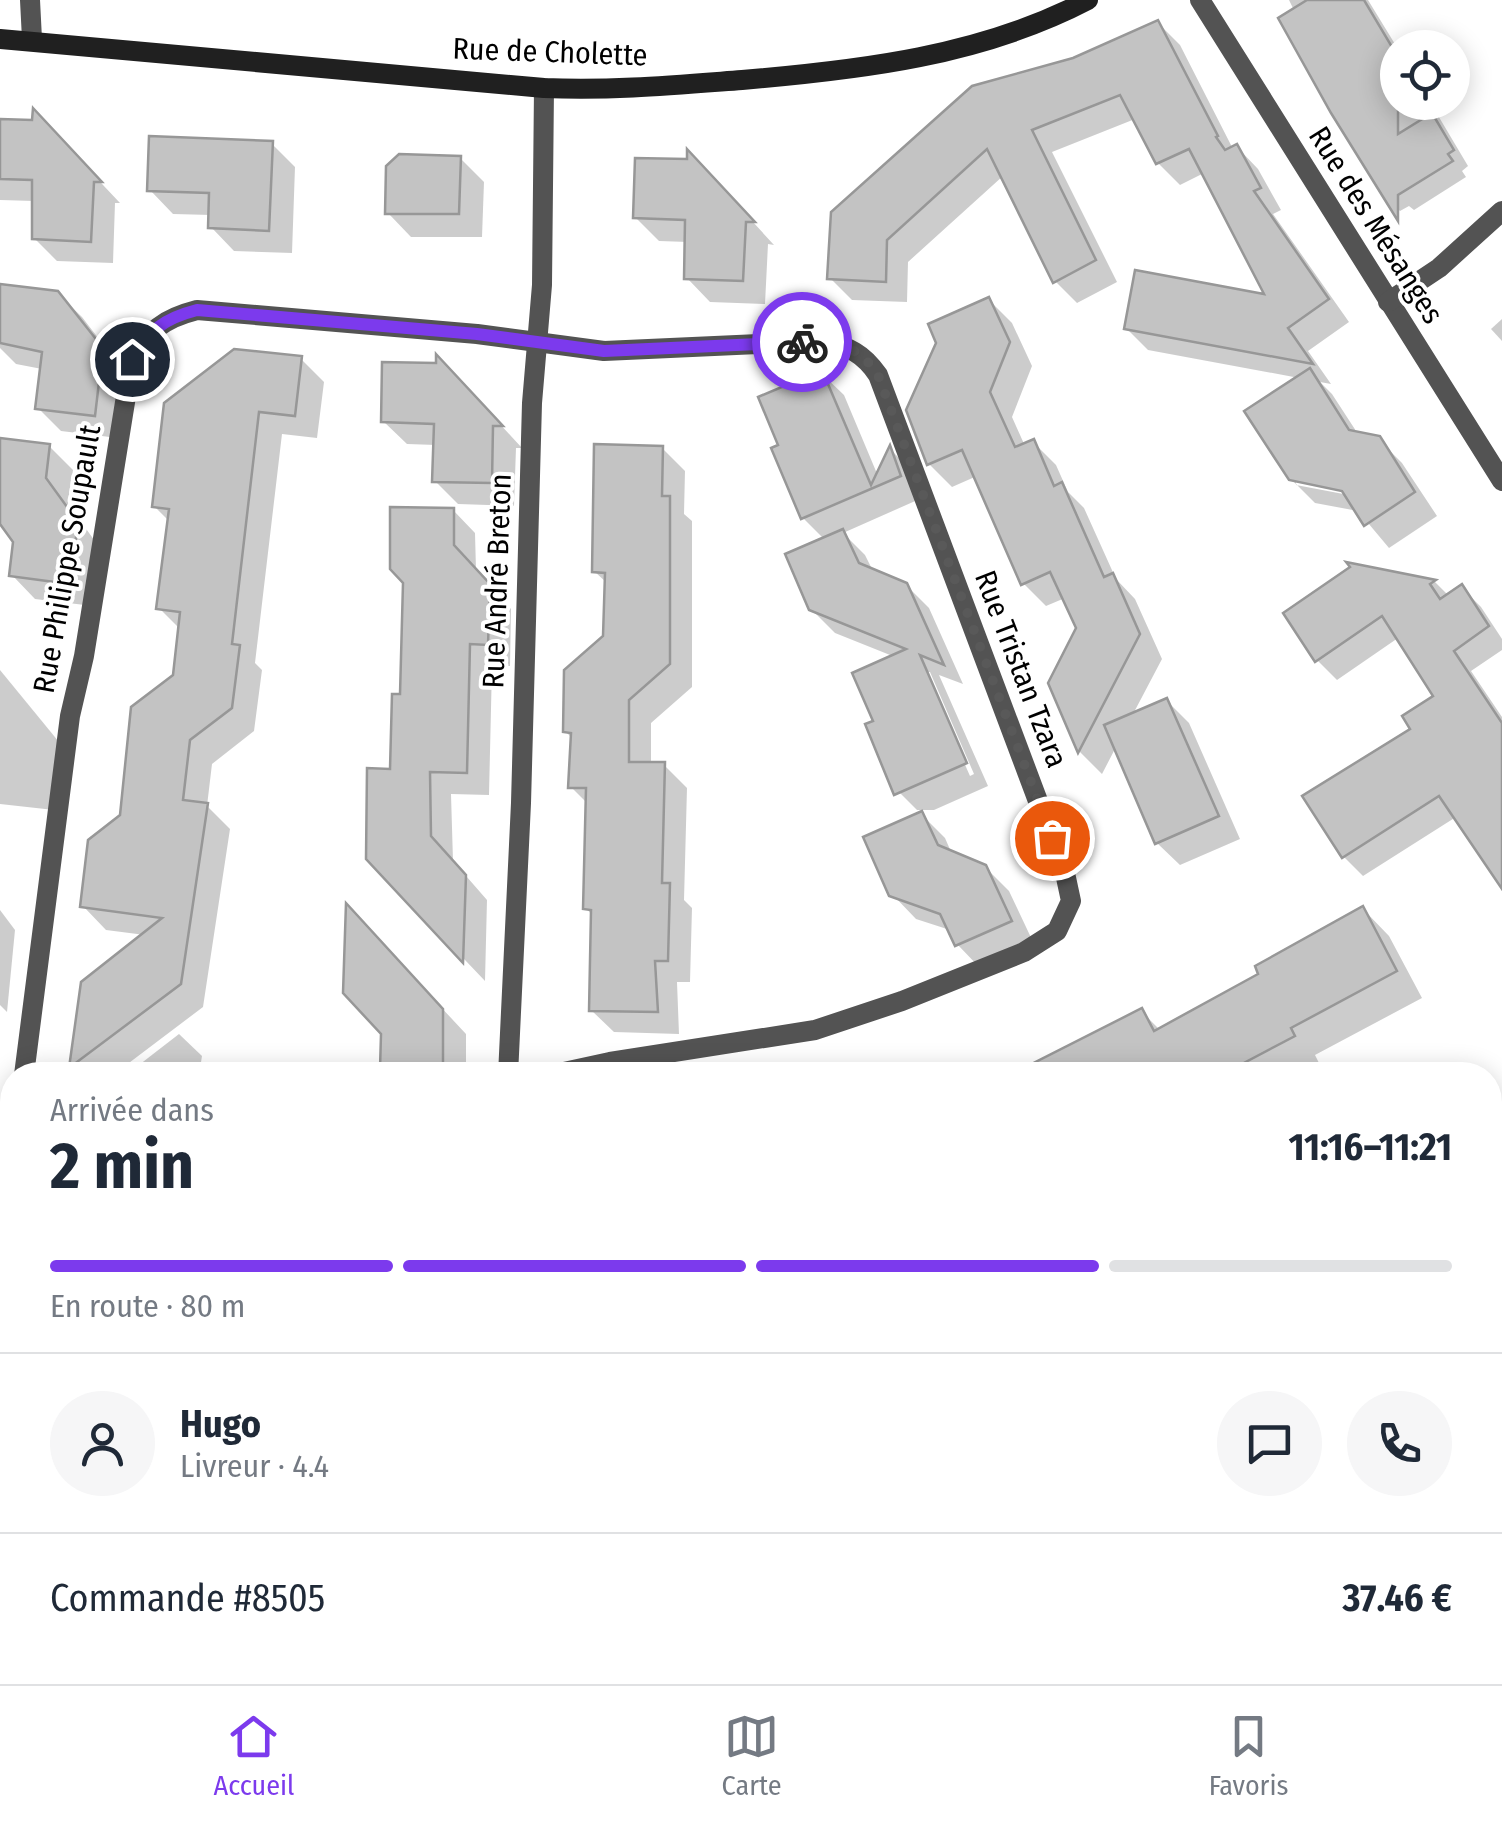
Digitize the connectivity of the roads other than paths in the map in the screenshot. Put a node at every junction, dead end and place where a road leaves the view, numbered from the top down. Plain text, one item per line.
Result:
1 (30, 0) edge
2 (1088, 0) edge
3 (1200, 0) edge
4 (0, 39) edge
5 (32, 40) junction
6 (544, 88) junction
7 (1502, 211) edge
8 (1388, 302) junction
9 (539, 344) junction
10 (1502, 481) edge
11 (26, 1062) edge
12 (509, 1062) edge
13 (610, 1062) edge

1 - 5 street
2 - 6 street, Rue de Cholette
3 - 8 street, Rue des Mésanges
4 - 5 street, Rue de Cholette
5 - 6 street, Rue de Cholette
6 - 9 street, Rue André Breton
7 - 8 street
8 - 10 street, Rue des Mésanges
9 - 11 street, Rue Philippe Soupault
9 - 12 street, Rue André Breton
9 - 13 street, Rue Tristan Tzara

